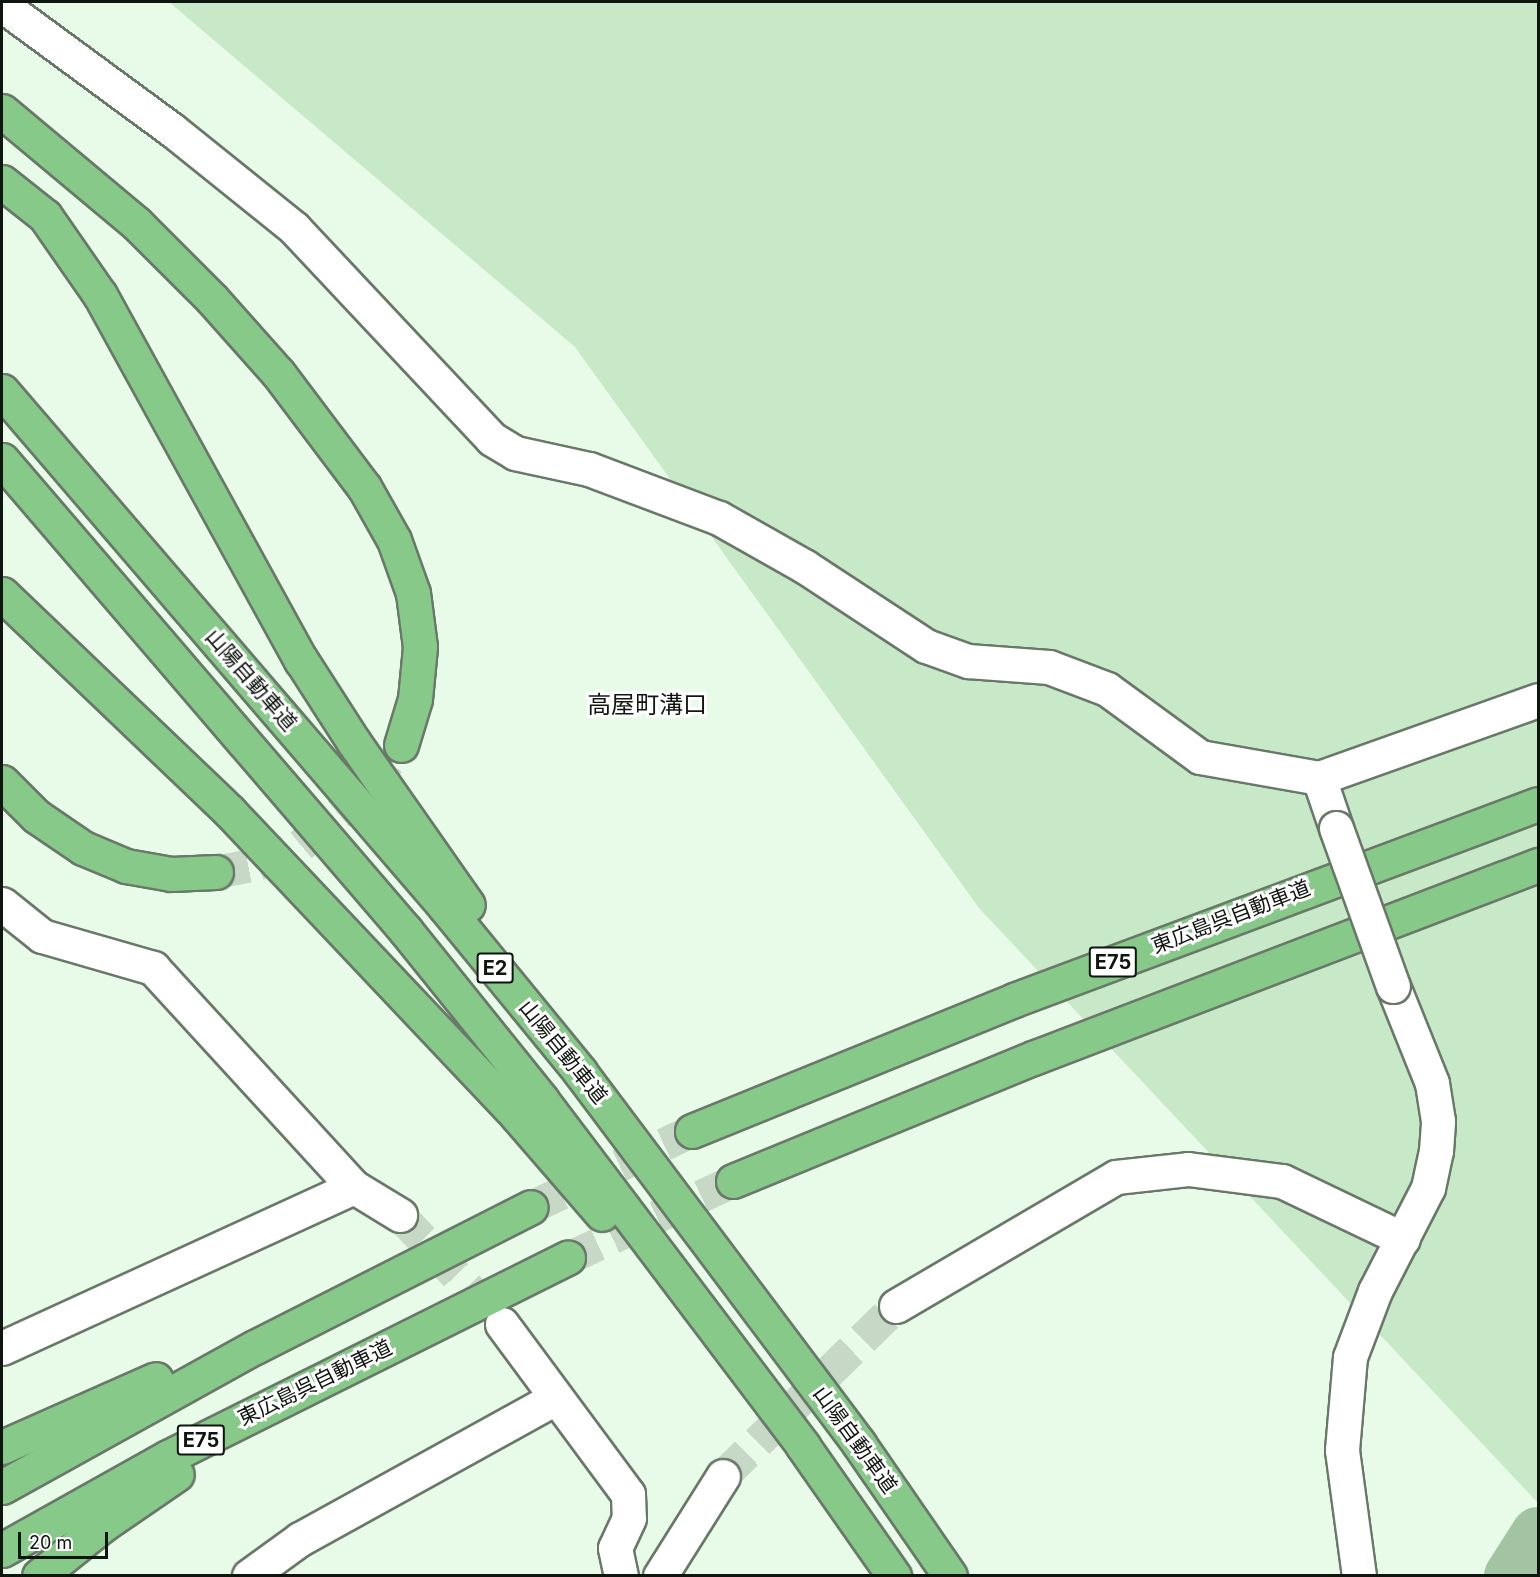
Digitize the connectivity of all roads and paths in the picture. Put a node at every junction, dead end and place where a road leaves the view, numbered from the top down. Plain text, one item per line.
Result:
1 (2, 5) edge
2 (2, 111) edge
3 (2, 182) edge
4 (2, 391) edge
5 (2, 460) edge
6 (2, 594) edge
7 (1539, 700) edge
8 (400, 744) tunnel mouth
9 (1319, 778) junction
10 (2, 782) edge
11 (1539, 804) edge
12 (1539, 865) edge
13 (216, 872) tunnel mouth
14 (2, 904) edge
15 (508, 984) junction
16 (692, 1131) tunnel mouth
17 (733, 1181) tunnel mouth
18 (354, 1186) junction
19 (531, 1207) tunnel mouth
20 (400, 1215) tunnel mouth
21 (1403, 1239) junction
22 (568, 1258) tunnel mouth
23 (375, 1285) junction
24 (896, 1306) tunnel mouth
25 (502, 1324) tunnel mouth
26 (406, 1339) junction
27 (2, 1348) edge
28 (555, 1398) junction
29 (803, 1446) junction
30 (2, 1448) edge
31 (723, 1476) tunnel mouth
32 (2, 1487) edge
33 (2, 1550) edge
34 (39, 1575) edge
35 (249, 1575) edge
36 (621, 1575) edge
37 (660, 1575) edge
38 (894, 1575) edge
39 (950, 1575) edge
40 (1359, 1575) edge

1 - 9 street
2 - 8 highway
3 - 15 highway
4 - 15 highway, 山陽自動車道 / E2
5 - 29 highway, E2
6 - 29 highway
7 - 9 street
9 - 21 street, bridge
10 - 13 highway
11 - 16 highway, 東広島呉自動車道 / E75
12 - 17 highway
14 - 18 street
15 - 39 highway, 山陽自動車道 / E2
18 - 20 street
18 - 27 street
19 - 23 highway, E75
21 - 24 street
21 - 40 street
22 - 26 highway, 東広島呉自動車道 / E75
23 - 30 highway
23 - 32 highway, E75
25 - 28 street
26 - 33 highway, 東広島呉自動車道 / E75
26 - 34 highway
28 - 35 street
28 - 36 street
29 - 38 highway, E2
31 - 37 street

